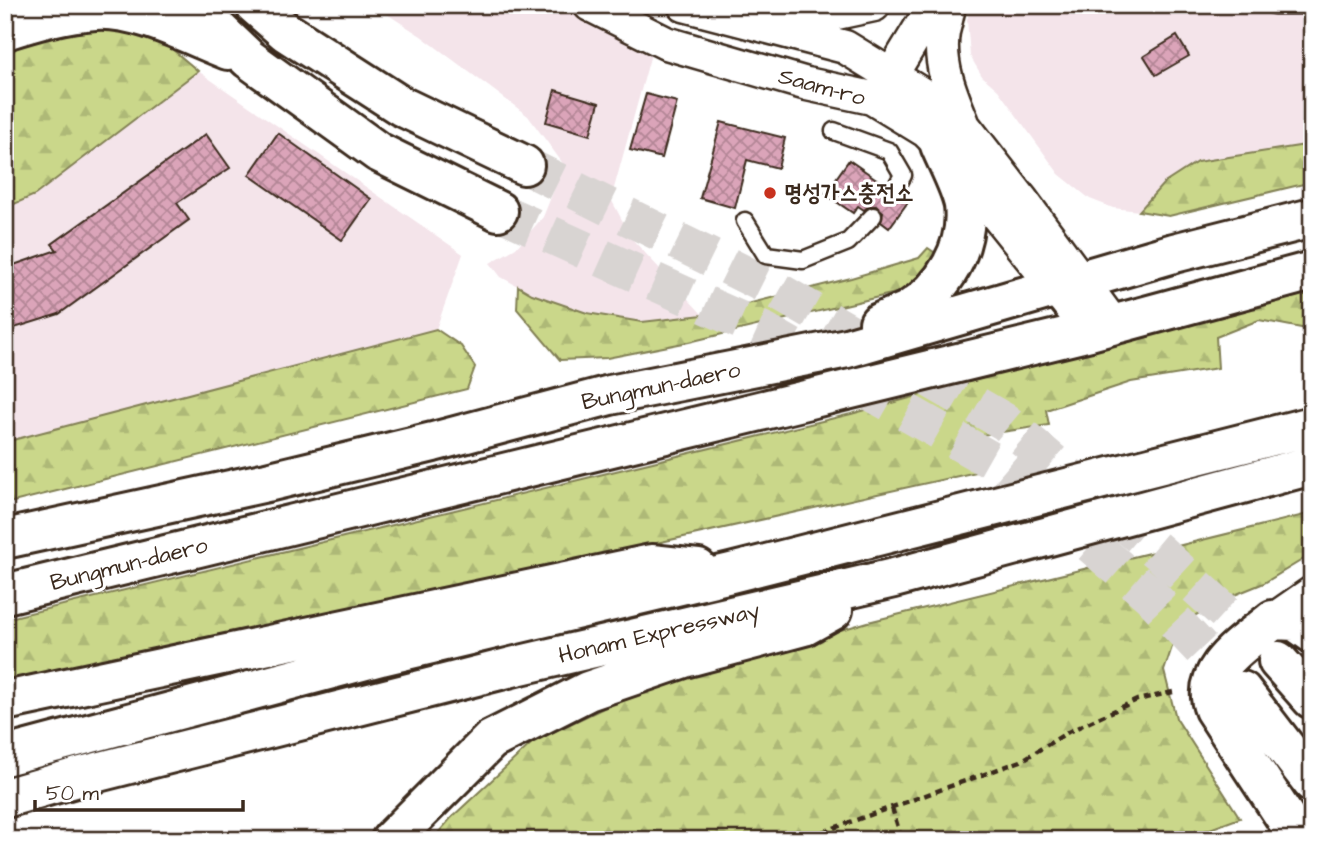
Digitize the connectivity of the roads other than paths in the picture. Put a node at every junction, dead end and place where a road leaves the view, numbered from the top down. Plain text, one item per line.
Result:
1 (192, 5) edge
2 (255, 5) edge
3 (590, 5) edge
4 (874, 5) edge
5 (934, 5) edge
6 (949, 5) edge
7 (1273, 5) edge
8 (1300, 5) edge
9 (686, 6) edge
10 (277, 19) edge
11 (5, 30) edge
12 (249, 59) junction
13 (892, 74) junction
14 (834, 131) dead end
15 (953, 136) junction
16 (524, 164) tunnel mouth
17 (894, 191) dead end
18 (498, 211) tunnel mouth
19 (873, 216) dead end
20 (1312, 218) edge
21 (745, 221) dead end
22 (1312, 271) edge
23 (1067, 283) junction
24 (1102, 328) junction
25 (847, 348) junction
26 (1312, 426) edge
27 (1312, 465) edge
28 (5, 539) edge
29 (731, 573) junction
30 (894, 578) junction
31 (1312, 593) edge
32 (5, 594) edge
33 (1273, 620) junction
34 (1312, 633) edge
35 (1278, 661) tunnel mouth
36 (1242, 691) tunnel mouth
37 (1312, 699) edge
38 (5, 701) edge
39 (5, 756) edge
40 (1312, 782) edge
41 (5, 798) edge
42 (391, 840) edge
43 (1300, 840) edge

1 - 12 main road
2 - 10 main road
3 - 15 street, Saam-ro
4 - 9 street
5 - 13 street
6 - 15 street
7 - 8 lane
9 - 13 street, Saam-ro
10 - 16 main road
11 - 12 main road
12 - 18 main road
13 - 15 street, Saam-ro
14 - 17 lane
15 - 23 street, Saam-ro
15 - 25 main road
19 - 21 lane
20 - 23 main road, Bungmun-daero
22 - 24 main road, Bungmun-daero
23 - 24 street, Saam-ro
23 - 25 main road, Bungmun-daero
24 - 32 main road, Bungmun-daero
25 - 28 main road, Bungmun-daero
26 - 29 main road, Honam Expressway
27 - 30 main road, Honam Expressway
29 - 38 main road
29 - 39 main road, Honam Expressway
30 - 41 main road, Honam Expressway
30 - 42 main road
31 - 33 street
33 - 34 main road
33 - 43 main road
35 - 37 main road
36 - 40 main road

